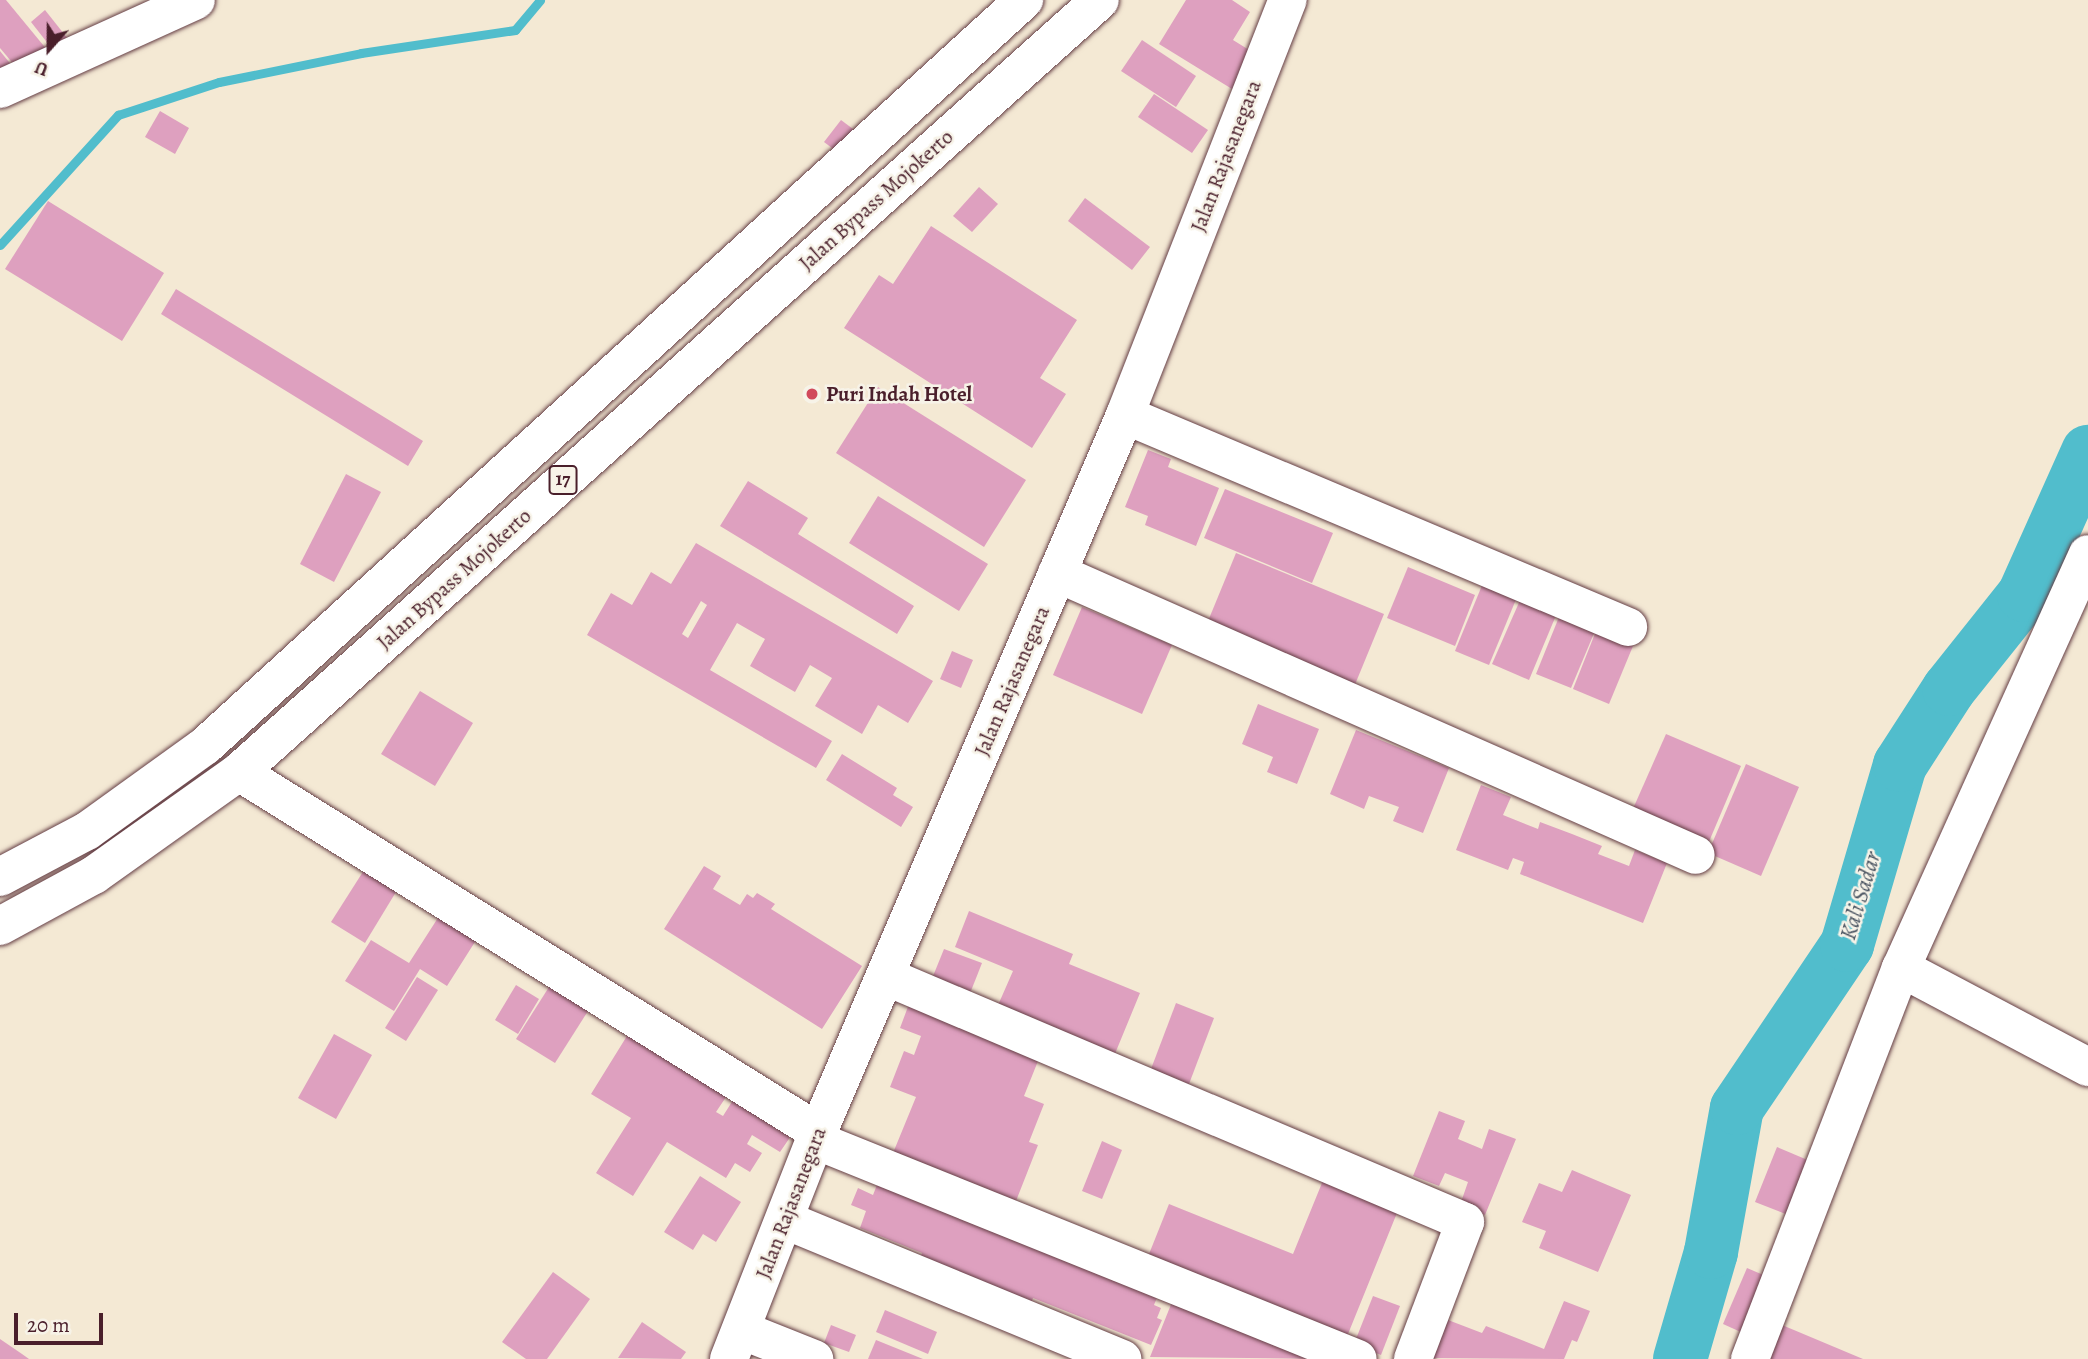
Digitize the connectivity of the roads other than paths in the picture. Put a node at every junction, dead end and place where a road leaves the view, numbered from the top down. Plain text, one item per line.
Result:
1 (196, 0) edge
2 (1024, 0) edge
3 (1100, 0) edge
4 (1288, 0) edge
5 (0, 89) edge
6 (1125, 415) junction
7 (2088, 554) edge
8 (1057, 573) junction
9 (1628, 627) dead end
10 (239, 772) junction
11 (1696, 855) dead end
12 (0, 877) edge
13 (0, 926) edge
14 (1901, 968) junction
15 (886, 976) junction
16 (2088, 1067) edge
17 (817, 1136) junction
18 (785, 1220) junction
19 (735, 1344) edge
20 (814, 1359) edge
21 (1123, 1359) edge
22 (1358, 1359) edge
23 (1413, 1359) edge
24 (1750, 1359) edge

1 - 5 main road
2 - 12 main road, Jalan Bypass Mojokerto / 17
3 - 10 main road, Jalan Bypass Mojokerto / 17
4 - 6 main road, Jalan Rajasanegara
6 - 8 main road, Jalan Rajasanegara
6 - 9 main road
7 - 14 main road
8 - 11 main road
8 - 15 main road, Jalan Rajasanegara
10 - 13 main road, Jalan Bypass Mojokerto / 17
10 - 17 main road
14 - 16 main road
14 - 24 main road
15 - 17 main road, Jalan Rajasanegara
15 - 23 main road
17 - 18 main road, Jalan Rajasanegara
17 - 22 main road
18 - 19 main road, Jalan Rajasanegara
18 - 21 main road
19 - 20 main road

